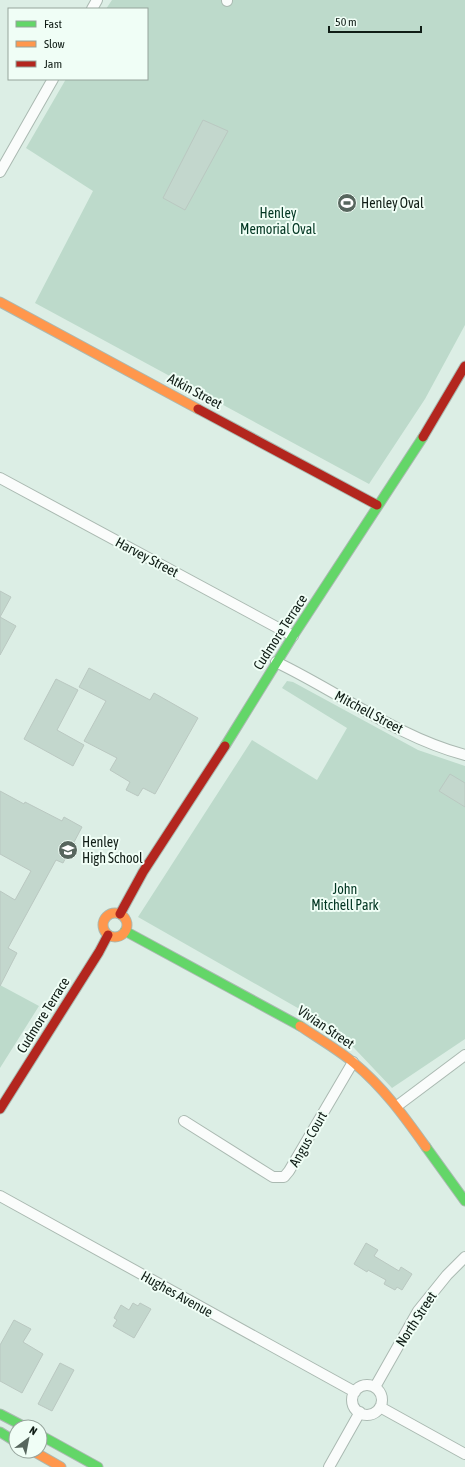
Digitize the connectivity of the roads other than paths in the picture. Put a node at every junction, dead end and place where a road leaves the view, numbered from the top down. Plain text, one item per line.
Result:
1 (52, 80) edge
2 (0, 172) edge
3 (0, 302) edge
4 (465, 366) edge
5 (0, 478) edge
6 (378, 505) junction
7 (293, 636) junction
8 (276, 662) junction
9 (465, 755) edge
10 (120, 914) junction
11 (126, 931) junction
12 (108, 935) junction
13 (465, 1055) edge
14 (353, 1062) junction
15 (397, 1106) junction
16 (0, 1109) edge
17 (184, 1121) dead end
18 (0, 1196) edge
19 (465, 1201) edge
20 (465, 1257) edge
21 (375, 1387) junction
22 (354, 1392) junction
23 (380, 1407) junction
24 (360, 1412) junction
25 (0, 1414) edge
26 (10, 1419) edge
27 (48, 1440) edge
28 (465, 1454) edge
29 (47, 1459) edge
30 (86, 1464) edge
31 (61, 1467) edge
32 (98, 1467) edge
33 (329, 1467) edge

1 - 2 street
3 - 6 street, Atkin Street
4 - 6 street, Cudmore Terrace
5 - 7 street, Harvey Street
6 - 7 street, Cudmore Terrace
7 - 8 street, Cudmore Terrace
8 - 9 street, Mitchell Street
8 - 10 street, Cudmore Terrace
10 - 11 street
10 - 12 street
11 - 12 street
11 - 14 street, Vivian Street
12 - 16 street, Cudmore Terrace
13 - 15 street
14 - 15 street, Vivian Street
14 - 17 street, Angus Court
15 - 19 street, Vivian Street
18 - 22 street, Hughes Avenue
20 - 21 street, North Street
21 - 22 street
21 - 23 street
22 - 24 street
23 - 24 street
23 - 28 street
24 - 33 street
25 - 26 street
27 - 30 street
29 - 31 street
30 - 32 street

